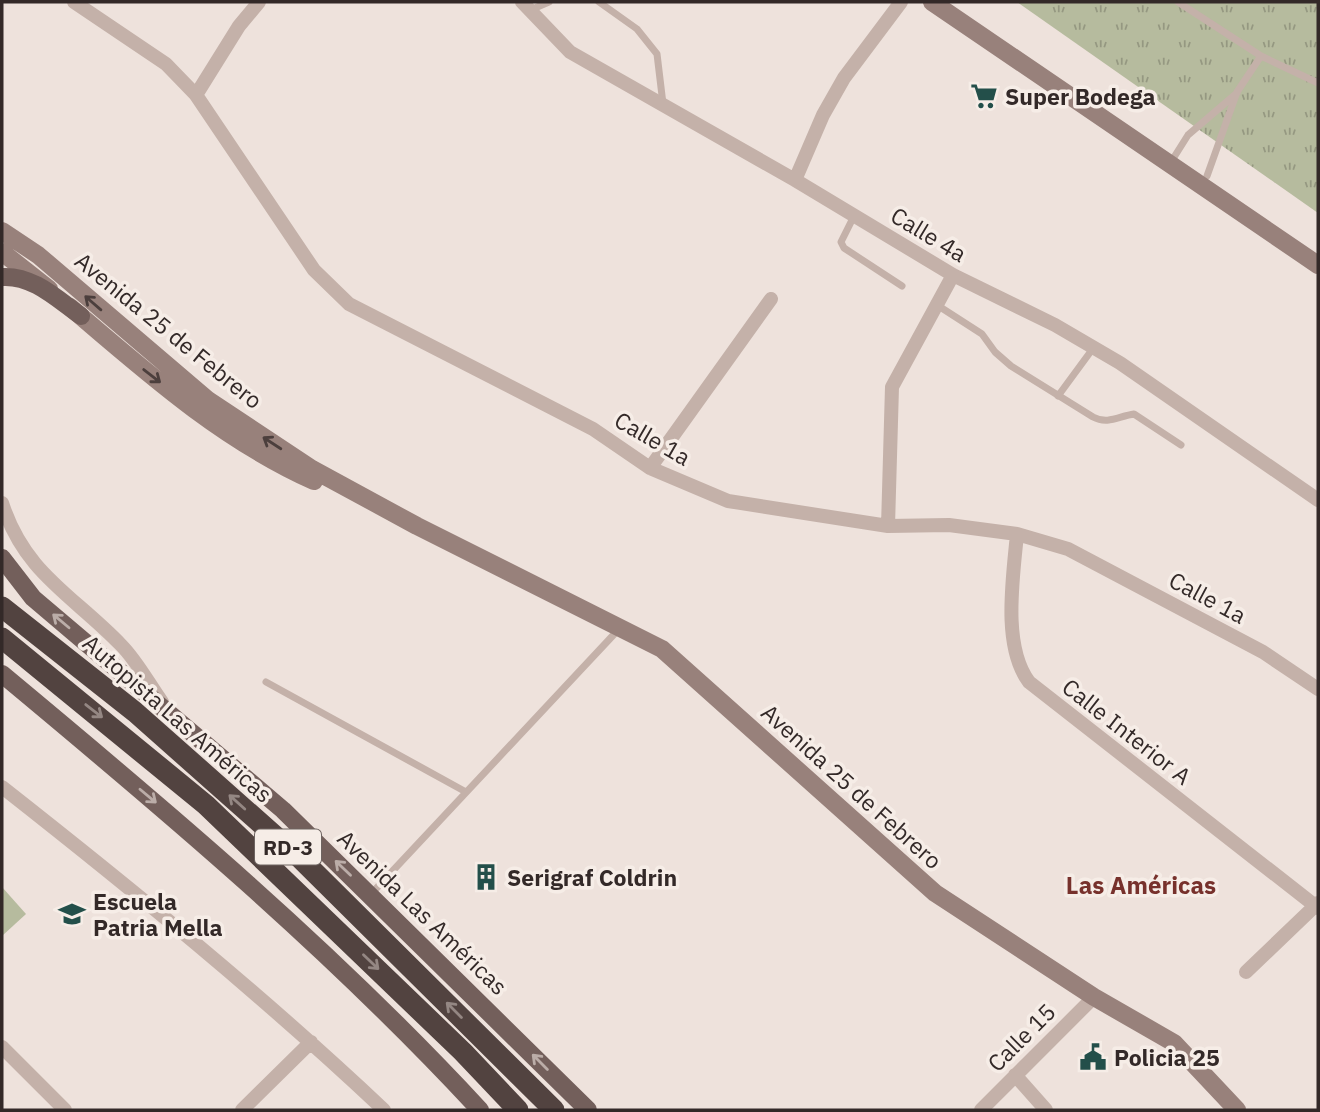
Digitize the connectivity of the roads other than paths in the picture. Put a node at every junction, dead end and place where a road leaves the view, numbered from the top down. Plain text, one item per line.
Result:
1 (74, 2) edge
2 (259, 2) edge
3 (549, 2) edge
4 (599, 2) edge
5 (901, 2) edge
6 (932, 2) edge
7 (1178, 2) edge
8 (85, 6) edge
9 (525, 7) edge
10 (1261, 56) junction
11 (1318, 83) edge
12 (1237, 92) junction
13 (197, 95) junction
14 (663, 105) junction
15 (1170, 165) junction
16 (1207, 176) dead end
17 (795, 180) junction
18 (854, 216) junction
19 (2, 231) edge
20 (2, 252) edge
21 (1318, 265) edge
22 (953, 275) junction
23 (2, 277) edge
24 (902, 286) dead end
25 (771, 299) dead end
26 (937, 305) junction
27 (81, 316) junction
28 (1094, 348) junction
29 (1058, 396) junction
30 (1181, 444) dead end
31 (650, 468) junction
32 (1318, 500) edge
33 (2, 503) edge
34 (417, 526) junction
35 (887, 526) junction
36 (1017, 534) junction
37 (2, 558) edge
38 (2, 591) edge
39 (2, 607) edge
40 (620, 628) junction
41 (2, 638) edge
42 (56, 648) junction
43 (2, 674) edge
44 (266, 682) dead end
45 (1318, 689) edge
46 (164, 706) junction
47 (2, 787) edge
48 (466, 792) junction
49 (370, 894) junction
50 (1317, 905) edge
51 (1246, 972) dead end
52 (1094, 997) junction
53 (311, 1042) junction
54 (2, 1047) edge
55 (1015, 1075) junction
56 (65, 1110) edge
57 (242, 1110) edge
58 (384, 1110) edge
59 (480, 1110) edge
60 (519, 1110) edge
61 (554, 1110) edge
62 (588, 1110) edge
63 (981, 1110) edge
64 (1046, 1110) edge
65 (1237, 1110) edge

1 - 8 street, Calle 1a
2 - 13 street
3 - 9 lane
4 - 14 lane
5 - 17 street
6 - 15 main road
7 - 10 lane
8 - 13 street, Calle 1a
9 - 14 street, Calle 4a
10 - 11 lane
10 - 12 lane
12 - 15 lane
12 - 16 lane
13 - 31 street, Calle 1a
14 - 17 street, Calle 4a
15 - 21 main road
17 - 18 street, Calle 4a
18 - 22 street, Calle 4a
18 - 24 lane
34 -> 19 main road, Avenida 25 de Febrero
20 - 27 main road, Avenida 25 de Febrero
22 - 26 street
22 - 28 street, Calle 4a
23 - 27 main road
25 - 31 street
26 - 29 lane
26 - 35 street
27 -> 34 main road, Avenida 25 de Febrero
28 - 29 lane
28 - 32 street, Calle 4a
29 - 30 lane
31 - 35 street, Calle 1a
33 - 46 street
34 - 40 main road, Avenida 25 de Febrero
35 - 36 street, Calle 1a
36 - 45 street, Calle 1a
36 - 50 street, Calle Interior A
46 -> 37 main road, Avenida Las Américas
38 - 42 highway
39 - 42 highway, Autopista Las Américas / RD-3
40 - 48 lane
40 - 52 main road, Avenida 25 de Febrero
41 -> 60 highway, Autopista Las Américas / RD-3
61 -> 42 highway, Autopista Las Américas / RD-3
43 -> 59 main road
44 - 48 lane
49 -> 46 main road, Avenida Las Américas
47 - 53 street
48 - 49 lane
62 -> 49 main road, Avenida Las Américas
50 - 51 street
52 - 55 street, Calle 15
52 - 65 main road, Avenida 25 de Febrero
53 - 57 street
53 - 58 street
54 - 56 street
55 - 63 street, Calle 15
55 - 64 street

